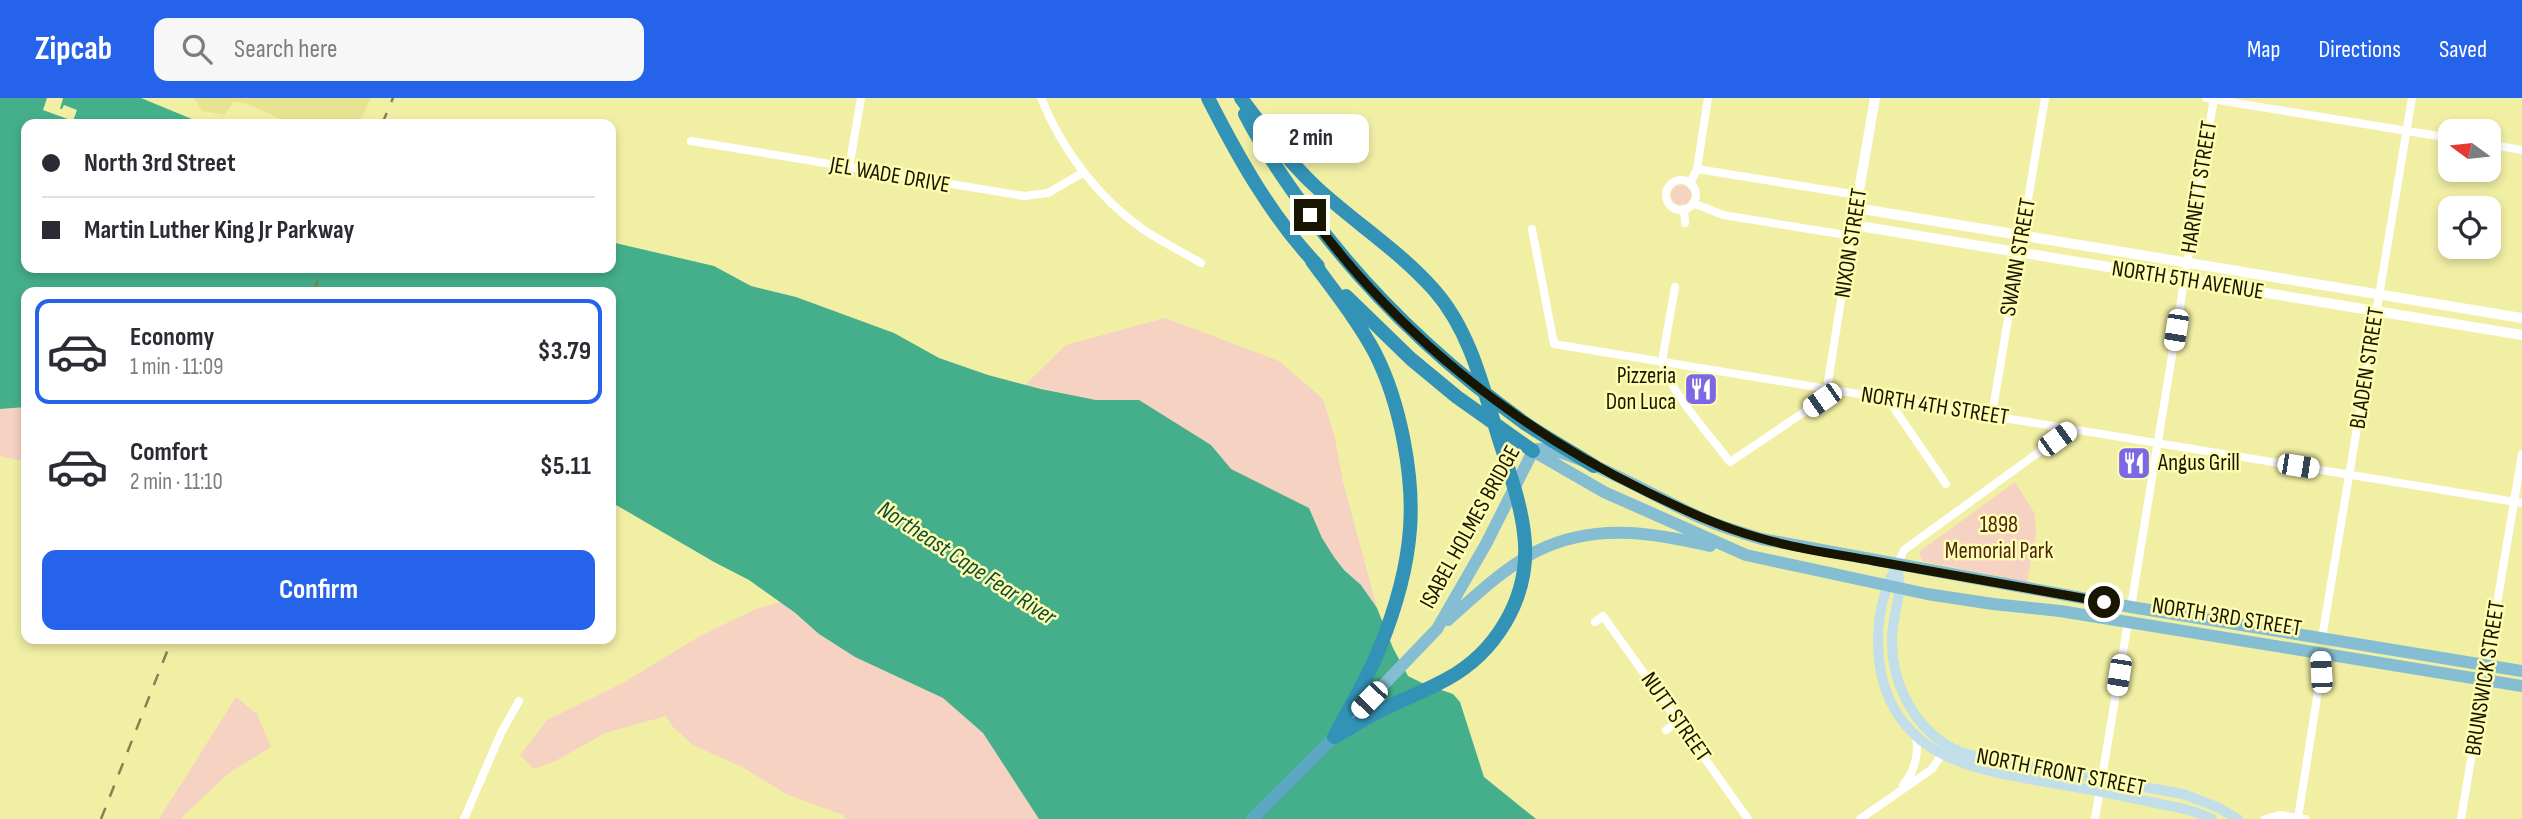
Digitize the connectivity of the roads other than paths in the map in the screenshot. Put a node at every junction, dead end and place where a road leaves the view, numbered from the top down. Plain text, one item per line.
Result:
1 (861, 98) edge
2 (1041, 98) edge
3 (1208, 98) edge
4 (1239, 98) edge
5 (1708, 98) edge
6 (1875, 98) edge
7 (2045, 98) edge
8 (2211, 98) edge
9 (2412, 98) edge
10 (2406, 131) junction
11 (2438, 136) edge
12 (691, 141) dead end
13 (2501, 146) edge
14 (2522, 150) edge
15 (849, 168) junction
16 (1697, 170) junction
17 (1084, 172) junction
18 (1690, 184) junction
19 (1858, 195) junction
20 (1693, 203) junction
21 (1856, 208) junction
22 (1684, 209) junction
23 (1685, 223) dead end
24 (1853, 225) junction
25 (1532, 229) dead end
26 (2022, 235) junction
27 (1852, 236) junction
28 (2019, 253) junction
29 (1312, 261) junction
30 (1200, 263) dead end
31 (2187, 263) junction
32 (2184, 279) junction
33 (1675, 288) dead end
34 (2379, 294) junction
35 (2376, 312) junction
36 (2522, 318) edge
37 (2522, 335) edge
38 (1662, 361) junction
39 (1827, 388) junction
40 (1888, 398) junction
41 (1992, 415) junction
42 (2072, 428) junction
43 (2157, 442) junction
44 (1532, 451) junction
45 (2522, 454) edge
46 (1594, 466) junction
47 (2350, 474) junction
48 (1946, 484) dead end
49 (2518, 502) edge
50 (1746, 555) junction
51 (1897, 565) junction
52 (1885, 586) junction
53 (1900, 589) junction
54 (2131, 607) junction
55 (1595, 622) dead end
56 (2128, 622) junction
57 (1437, 629) junction
58 (2322, 638) junction
59 (2320, 653) junction
60 (2487, 666) junction
61 (2522, 671) edge
62 (2484, 681) junction
63 (2522, 687) edge
64 (519, 701) dead end
65 (1679, 721) junction
66 (1666, 730) dead end
67 (1916, 736) junction
68 (1334, 737) junction
69 (1944, 750) junction
70 (2101, 786) junction
71 (1898, 790) junction
72 (2302, 818) edge
73 (464, 819) edge
74 (1252, 819) edge
75 (1748, 819) edge
76 (1860, 819) edge
77 (2095, 819) edge
78 (2212, 819) edge
79 (2238, 819) edge
80 (2265, 819) edge
81 (2461, 819) edge

1 - 15 street
2 - 17 street
3 - 29 highway
4 - 46 highway
4 - 68 highway
5 - 16 street
6 - 19 street, NIXON STREET
7 - 26 street, SWANN STREET
8 - 10 street
8 - 31 street, HARNETT STREET
9 - 10 street, BLADEN STREET
10 - 11 street
10 - 34 street, BLADEN STREET
12 - 15 street, JEL WADE DRIVE
13 - 14 street
15 - 17 street, JEL WADE DRIVE
16 - 18 street
16 - 19 street
17 - 30 street
18 - 20 street
18 - 22 street
19 - 21 street, NIXON STREET
20 - 22 street
20 - 27 street
21 - 24 street, NIXON STREET
21 - 26 street, NORTH 5TH AVENUE
22 - 23 street
24 - 27 street, NIXON STREET
24 - 28 street, NORTH 5TH AVENUE
25 - 38 street, NORTH 4TH STREET
26 - 28 street, SWANN STREET
26 - 31 street, NORTH 5TH AVENUE
27 - 39 street, NIXON STREET
28 - 32 street, NORTH 5TH AVENUE
28 - 41 street, SWANN STREET
29 - 44 highway
29 - 68 highway
31 - 32 street, HARNETT STREET
31 - 34 street, NORTH 5TH AVENUE
32 - 35 street, NORTH 5TH AVENUE
32 - 43 street, HARNETT STREET
33 - 38 street
34 - 35 street, BLADEN STREET
34 - 36 street, NORTH 5TH AVENUE
35 - 37 street, NORTH 5TH AVENUE
35 - 47 street, BLADEN STREET
38 - 39 street, NORTH 4TH STREET
38 - 39 street
39 - 40 street, NORTH 4TH STREET
40 - 41 street, NORTH 4TH STREET
40 - 48 street
41 - 42 street, NORTH 4TH STREET
42 - 43 street, NORTH 4TH STREET
42 - 51 street
43 - 47 street, NORTH 4TH STREET
43 - 54 street, HARNETT STREET
44 - 46 main road, ISABEL HOLMES BRIDGE
44 - 50 main road, NORTH 3RD STREET
44 - 57 main road, ISABEL HOLMES BRIDGE
45 - 49 street, BRUNSWICK STREET
46 - 51 main road, NORTH 3RD STREET
47 - 49 street, NORTH 4TH STREET
47 - 58 street, BLADEN STREET
49 - 60 street, BRUNSWICK STREET
50 - 52 main road, NORTH 3RD STREET
50 - 57 main road
51 - 52 main road, NORTH FRONT STREET
51 - 53 main road, NORTH FRONT STREET
51 - 54 main road, NORTH 3RD STREET
52 - 53 main road, NORTH 3RD STREET
52 - 67 main road, NORTH FRONT STREET
53 - 56 main road, NORTH 3RD STREET
53 - 69 main road, NORTH FRONT STREET
54 - 58 main road, NORTH 3RD STREET
55 - 65 street, NUTT STREET
56 - 59 main road, NORTH 3RD STREET
56 - 70 street
57 - 68 main road, ISABEL HOLMES BRIDGE
58 - 60 main road, NORTH 3RD STREET
59 - 62 main road, NORTH 3RD STREET
59 - 72 street
60 - 61 main road, NORTH 3RD STREET
60 - 62 street, BRUNSWICK STREET
62 - 63 main road, NORTH 3RD STREET
62 - 81 street, BRUNSWICK STREET
64 - 73 street
65 - 66 street
65 - 75 street, NUTT STREET
67 - 69 main road, NORTH FRONT STREET
67 - 71 street
68 - 74 highway, ISABEL HOLMES BRIDGE
69 - 70 main road, NORTH FRONT STREET
69 - 71 street
70 - 77 street
70 - 78 main road, NORTH FRONT STREET
70 - 79 main road, NORTH FRONT STREET
71 - 76 street
72 - 80 street

